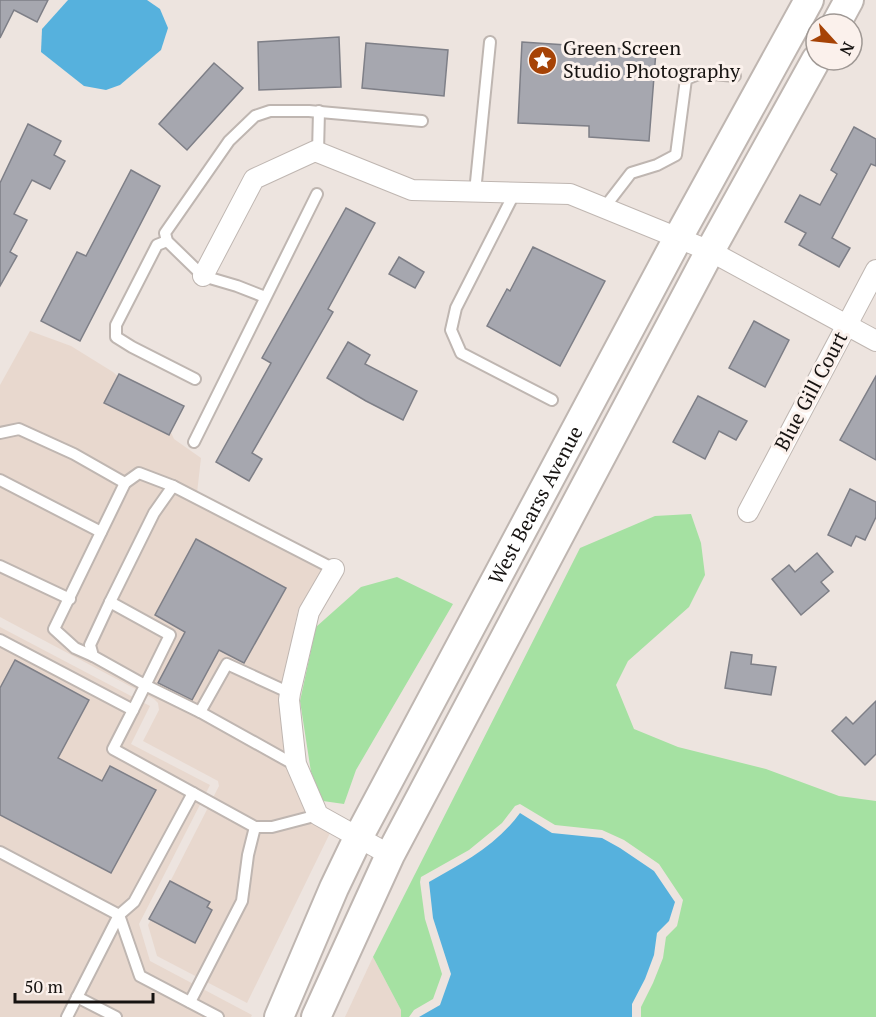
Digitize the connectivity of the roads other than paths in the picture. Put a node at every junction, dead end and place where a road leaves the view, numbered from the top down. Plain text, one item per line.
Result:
1 (809, 0) edge
2 (490, 42) dead end
3 (809, 72) edge
4 (735, 76) dead end
5 (319, 111) junction
6 (422, 121) dead end
7 (318, 152) junction
8 (475, 192) junction
9 (317, 194) dead end
10 (514, 194) junction
11 (604, 208) junction
12 (678, 238) junction
13 (167, 241) junction
14 (710, 251) junction
15 (876, 270) edge
16 (203, 276) junction
17 (266, 297) junction
18 (846, 324) junction
19 (876, 341) edge
20 (195, 379) dead end
21 (552, 400) dead end
22 (0, 433) edge
23 (194, 442) dead end
24 (0, 480) edge
25 (126, 483) junction
26 (173, 486) junction
27 (748, 513) dead end
28 (101, 532) junction
29 (0, 566) edge
30 (334, 569) joint
31 (69, 599) junction
32 (110, 602) junction
33 (0, 640) edge
34 (93, 656) junction
35 (145, 685) junction
36 (290, 693) junction
37 (133, 710) junction
38 (200, 712) junction
39 (297, 766) junction
40 (193, 793) junction
41 (318, 815) junction
42 (255, 828) junction
43 (358, 837) junction
44 (0, 852) edge
45 (390, 855) junction
46 (119, 915) junction
47 (77, 997) junction
48 (190, 1002) junction
49 (67, 1017) edge
50 (116, 1017) edge
51 (218, 1017) edge
52 (279, 1017) edge
53 (316, 1017) edge

1 - 12 main road, West Bearss Avenue
2 - 8 lane
3 - 14 main road, West Bearss Avenue
4 - 11 lane
5 - 6 lane
5 - 7 lane
5 - 13 lane
7 - 8 street
7 - 16 street
8 - 10 street
9 - 17 lane
10 - 11 street
10 - 21 lane
11 - 12 street
12 - 14 street
12 - 43 main road, West Bearss Avenue
13 - 16 lane
13 - 20 lane
14 - 18 street
14 - 45 main road, West Bearss Avenue
15 - 18 street, Blue Gill Court
16 - 17 lane
17 - 23 lane
18 - 19 street
18 - 27 street, Blue Gill Court
22 - 25 lane
24 - 28 lane
25 - 26 lane
25 - 28 lane
26 - 30 lane
26 - 32 lane
28 - 31 lane
29 - 31 lane
30 - 36 street
31 - 34 lane
32 - 34 lane
32 - 35 lane
33 - 37 lane
34 - 35 lane
35 - 37 lane
35 - 38 lane
36 - 38 lane
36 - 39 street
37 - 40 lane
38 - 39 lane
39 - 41 street
40 - 42 lane
40 - 46 lane
41 - 42 lane
41 - 43 street
42 - 48 lane
43 - 45 street
43 - 52 main road, West Bearss Avenue
44 - 46 lane
45 - 53 main road, West Bearss Avenue
46 - 47 lane
46 - 48 lane
47 - 49 lane
47 - 50 lane
48 - 51 lane

